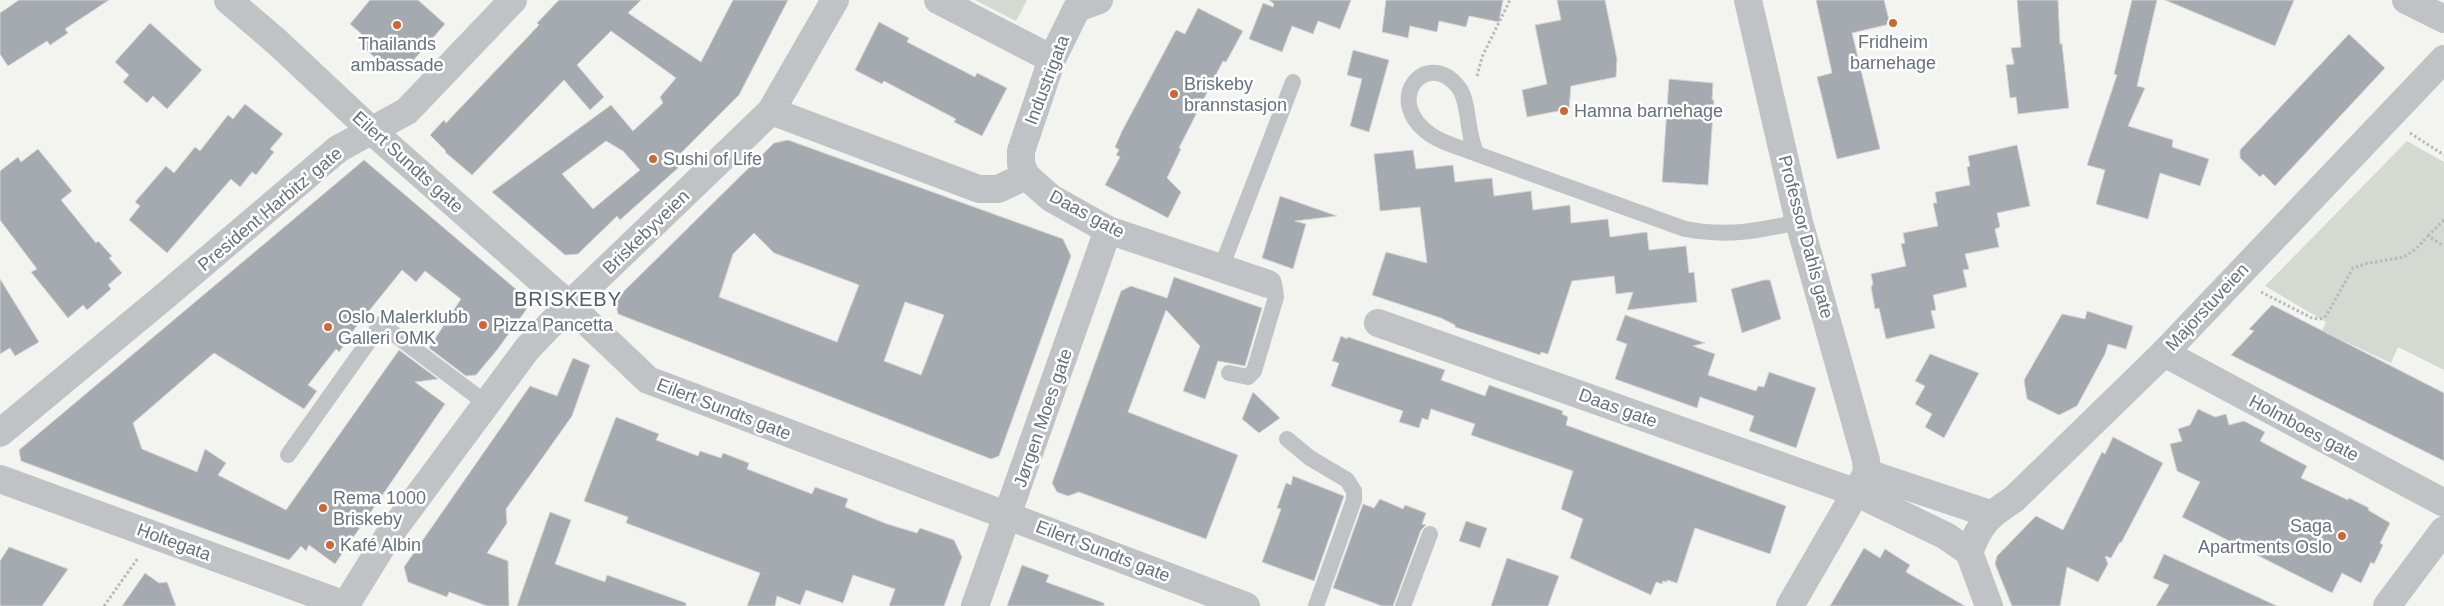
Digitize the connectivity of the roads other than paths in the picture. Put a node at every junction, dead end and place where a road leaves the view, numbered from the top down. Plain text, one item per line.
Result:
1 (228, 0) edge
2 (513, 0) edge
3 (835, 0) edge
4 (938, 0) edge
5 (1748, 0) edge
6 (2406, 0) edge
7 (1079, 3) edge
8 (2444, 19) edge
9 (1052, 59) junction
10 (2444, 59) edge
11 (1293, 82) dead end
12 (772, 111) junction
13 (373, 132) junction
14 (1477, 154) junction
15 (1026, 176) junction
16 (1800, 222) junction
17 (1108, 230) junction
18 (1221, 268) junction
19 (1268, 284) joint
20 (569, 305) junction
21 (1378, 324) dead end
22 (2164, 353) junction
23 (1229, 373) dead end
24 (487, 404) junction
25 (0, 433) edge
26 (1287, 439) dead end
27 (288, 455) dead end
28 (0, 479) edge
29 (1862, 483) junction
30 (2444, 504) edge
31 (1990, 514) junction
32 (1009, 515) junction
33 (2444, 530) edge
34 (1430, 534) dead end
35 (1969, 552) junction
36 (346, 606) edge
37 (975, 606) edge
38 (1246, 606) edge
39 (1316, 606) edge
40 (1403, 606) edge
41 (1790, 606) edge
42 (1989, 606) edge
43 (2387, 606) edge

1 - 13 street, Eilert Sundts gate
2 - 13 street, President Harbitz’ gate
3 - 12 street, Briskebyveien
4 - 9 street
5 - 16 street, Professor Dahls gate
6 - 8 street
7 - 9 street, Industrigata
9 - 15 street, Industrigata
10 - 22 street, Majorstuveien
11 - 18 lane
12 - 15 street
12 - 20 street, Briskebyveien
13 - 20 street, Eilert Sundts gate
13 - 25 street, President Harbitz’ gate
14 - 14 lane
14 - 16 lane
15 - 17 street, Daas gate
16 - 29 street, Professor Dahls gate
17 - 18 street, Daas gate
17 - 32 street, Jørgen Moes gate
18 - 19 street, Daas gate
19 - 23 lane
20 - 24 street, Briskebyveien
20 - 32 street, Eilert Sundts gate
21 - 29 street, Daas gate
22 - 30 street, Holmboes gate
22 - 31 street, Majorstuveien
24 - 27 lane
24 - 36 street, Briskebyveien
26 - 39 lane
28 - 36 street, Holtegata
29 - 31 street
29 - 35 street
29 - 41 street
31 - 35 street, Majorstuveien
32 - 37 street, Jørgen Moes gate
32 - 38 street, Eilert Sundts gate
33 - 43 street
34 - 40 lane
35 - 42 street

